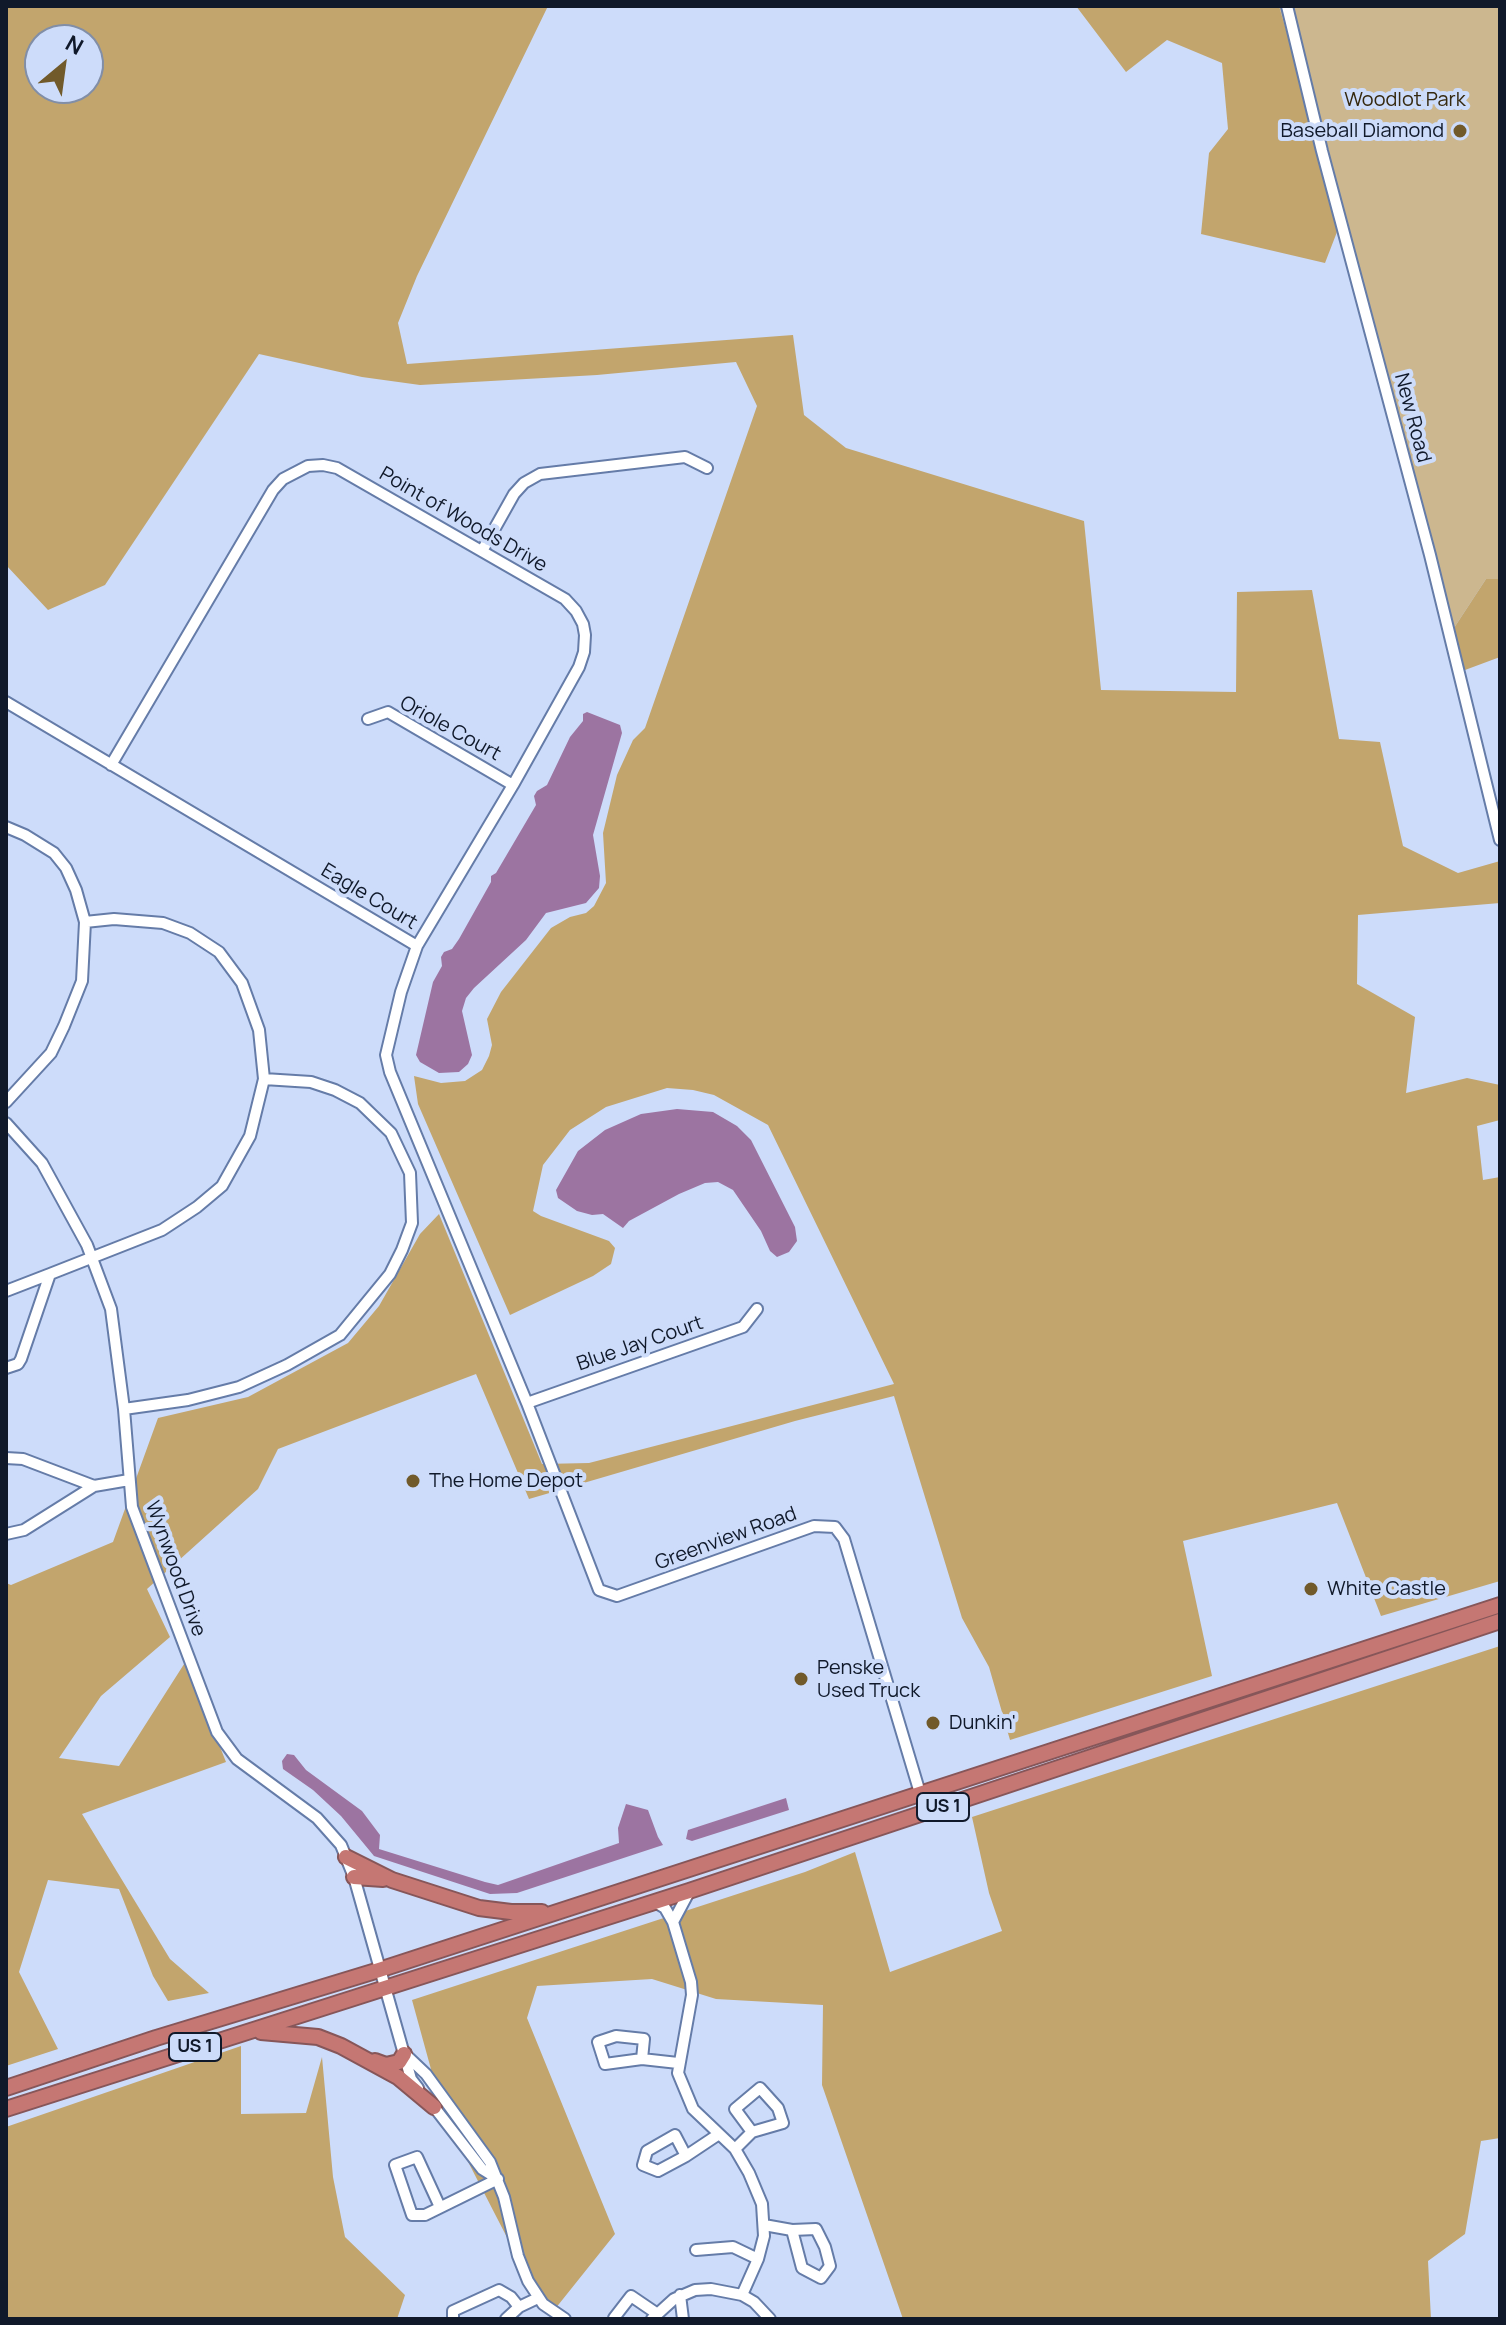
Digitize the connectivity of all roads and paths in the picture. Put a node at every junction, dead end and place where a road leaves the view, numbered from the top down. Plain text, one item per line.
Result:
1 (1287, 6) edge
2 (707, 468) dead end
3 (482, 551) junction
4 (6, 702) edge
5 (368, 719) dead end
6 (111, 765) junction
7 (513, 785) junction
8 (6, 827) edge
9 (1500, 840) edge
10 (85, 922) junction
11 (417, 946) junction
12 (264, 1079) junction
13 (6, 1102) edge
14 (6, 1123) edge
15 (91, 1258) junction
16 (50, 1274) junction
17 (6, 1291) edge
18 (757, 1309) dead end
19 (6, 1368) edge
20 (527, 1403) junction
21 (124, 1409) junction
22 (6, 1458) edge
23 (129, 1480) junction
24 (94, 1486) junction
25 (6, 1534) edge
26 (1500, 1605) edge
27 (1500, 1621) edge
28 (920, 1793) junction
29 (346, 1857) junction
30 (354, 1877) junction
31 (392, 1880) junction
32 (689, 1891) junction
33 (655, 1902) junction
34 (558, 1911) junction
35 (673, 1922) junction
36 (379, 1970) junction
37 (384, 1989) junction
38 (241, 2032) junction
39 (404, 2054) junction
40 (367, 2059) junction
41 (642, 2059) junction
42 (678, 2063) junction
43 (6, 2088) edge
44 (434, 2107) junction
45 (6, 2109) edge
46 (752, 2132) junction
47 (719, 2134) junction
48 (735, 2149) junction
49 (686, 2156) dead end
50 (498, 2179) junction
51 (440, 2207) junction
52 (764, 2225) junction
53 (792, 2230) junction
54 (696, 2250) dead end
55 (758, 2259) junction
56 (680, 2295) junction
57 (742, 2295) junction
58 (538, 2298) junction
59 (519, 2307) junction
60 (654, 2316) edge
61 (614, 2318) edge
62 (453, 2319) edge
63 (506, 2319) edge
64 (565, 2319) edge
65 (683, 2319) edge
66 (770, 2319) edge

1 - 9 street, New Road
2 - 3 street
3 - 6 street, Point of Woods Drive
3 - 7 street, Point of Woods Drive
4 - 6 street, Eagle Court
5 - 7 street, Oriole Court
6 - 11 street, Eagle Court
7 - 11 street, Point of Woods Drive
8 - 10 street
10 - 12 street
10 - 13 street
11 - 20 street, Eagle Court
12 - 15 street
12 - 21 street
14 - 15 street, Wynwood Drive
15 - 16 street
15 - 21 street, Wynwood Drive
16 - 17 street
16 - 19 street
18 - 20 street, Blue Jay Court
20 - 28 street, Greenview Road
21 - 23 street, Wynwood Drive
22 - 24 street
23 - 24 street
23 - 29 street, Wynwood Drive
24 - 25 street
26 - 28 highway, US 1
27 - 32 highway, US 1
28 - 34 highway, US 1
29 - 30 street, Wynwood Drive
29 - 31 highway
30 - 31 highway
30 - 36 street, Wynwood Drive
31 - 34 highway
32 - 33 highway, US 1
32 - 35 street
33 - 35 street
33 - 37 highway, US 1
34 - 36 highway, US 1
35 - 42 street
36 - 37 street, Wynwood Drive
36 - 43 highway, US 1
37 - 38 highway, US 1
37 - 39 street, Wynwood Drive
38 - 40 highway
38 - 45 highway, US 1
39 - 40 highway
39 - 44 street, Wynwood Drive
39 - 50 street
40 - 44 highway
41 - 41 street
41 - 42 street
42 - 47 street
44 - 50 street, Wynwood Drive
46 - 46 street
46 - 48 street
47 - 48 street
47 - 49 street
48 - 52 street
50 - 51 street
50 - 58 street
51 - 51 street
52 - 53 street
52 - 55 street
53 - 53 street
54 - 55 street
55 - 57 street
56 - 57 street
56 - 60 street
56 - 65 street
57 - 66 street
58 - 59 street
58 - 64 street
59 - 62 street
59 - 63 street
60 - 61 street

